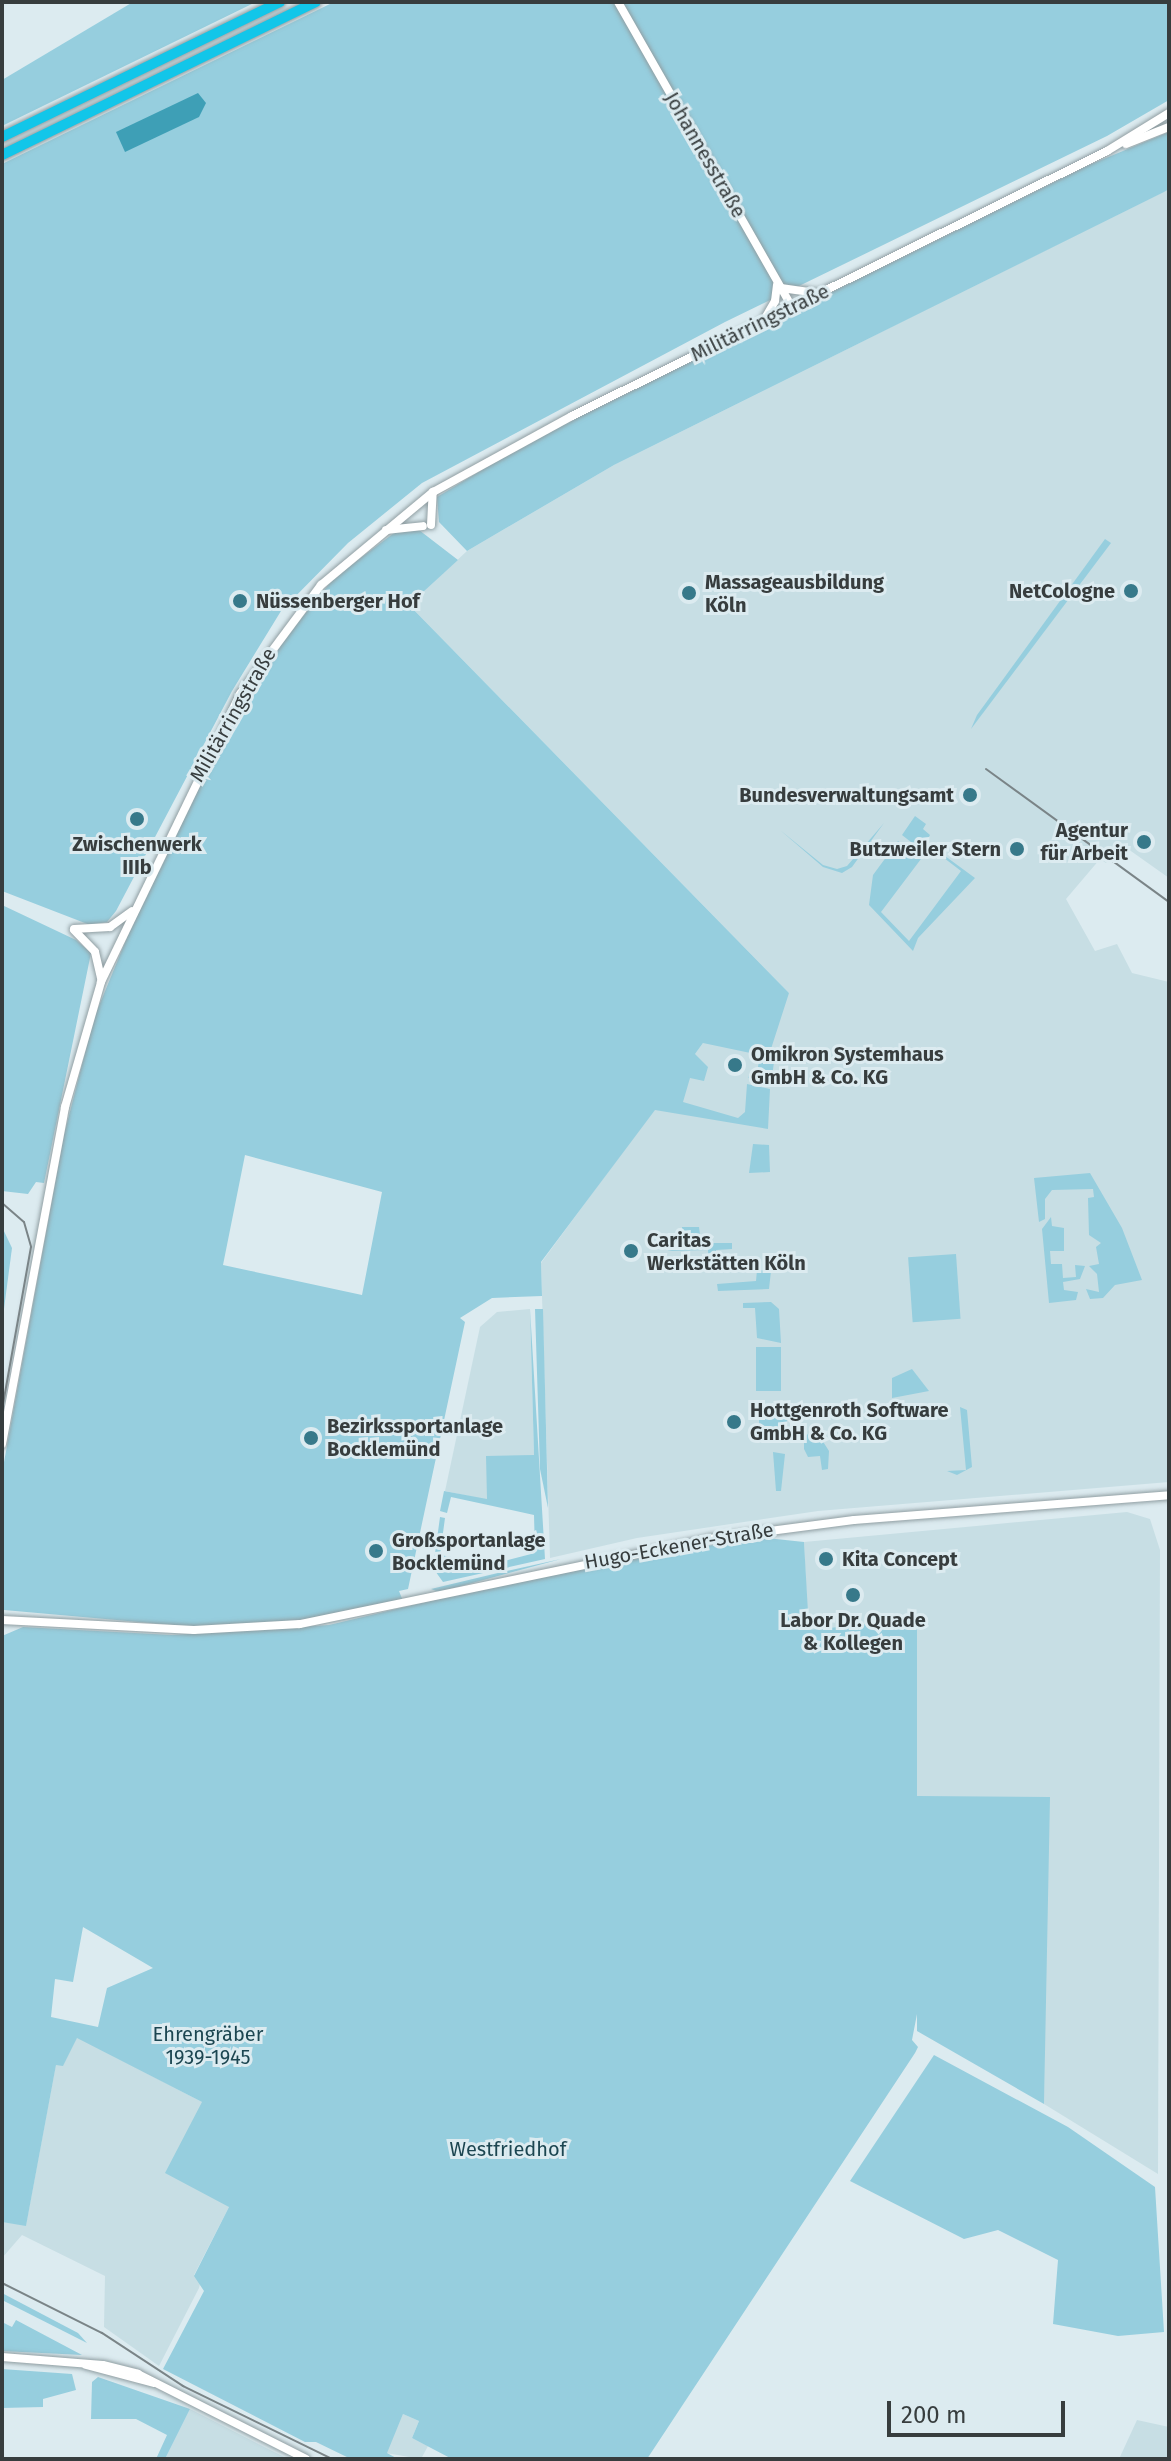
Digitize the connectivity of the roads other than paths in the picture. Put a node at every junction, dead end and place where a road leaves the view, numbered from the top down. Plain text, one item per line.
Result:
1 (280, 2) edge
2 (316, 2) edge
3 (618, 2) edge
4 (1169, 113) edge
5 (1169, 127) edge
6 (2, 137) edge
7 (1107, 151) junction
8 (2, 155) edge
9 (778, 284) junction
10 (821, 293) junction
11 (792, 307) junction
12 (763, 322) junction
13 (433, 492) junction
14 (382, 532) junction
15 (133, 911) junction
16 (101, 982) junction
17 (2, 1444) edge
18 (1169, 1495) edge
19 (2, 1613) edge
20 (31, 1622) junction
21 (2, 1623) edge
22 (2, 2357) edge
23 (306, 2459) edge

1 - 6 highway
2 - 8 highway
3 - 9 main road, Johannesstraße
4 - 7 main road, Militärringstraße
5 - 7 main road, Militärringstraße
7 - 10 main road, Militärringstraße
9 - 10 main road
9 - 11 main road, Johannesstraße
9 - 12 main road
10 - 11 main road, Militärringstraße
11 - 12 main road, Militärringstraße
12 - 13 main road, Militärringstraße
13 - 14 main road, Militärringstraße
13 - 14 main road
14 - 15 main road, Militärringstraße
15 - 16 main road, Militärringstraße
15 - 16 main road
16 - 17 main road, Militärringstraße
18 - 20 main road, Hugo-Eckener-Straße
19 - 20 main road
20 - 21 main road
22 - 23 main road

